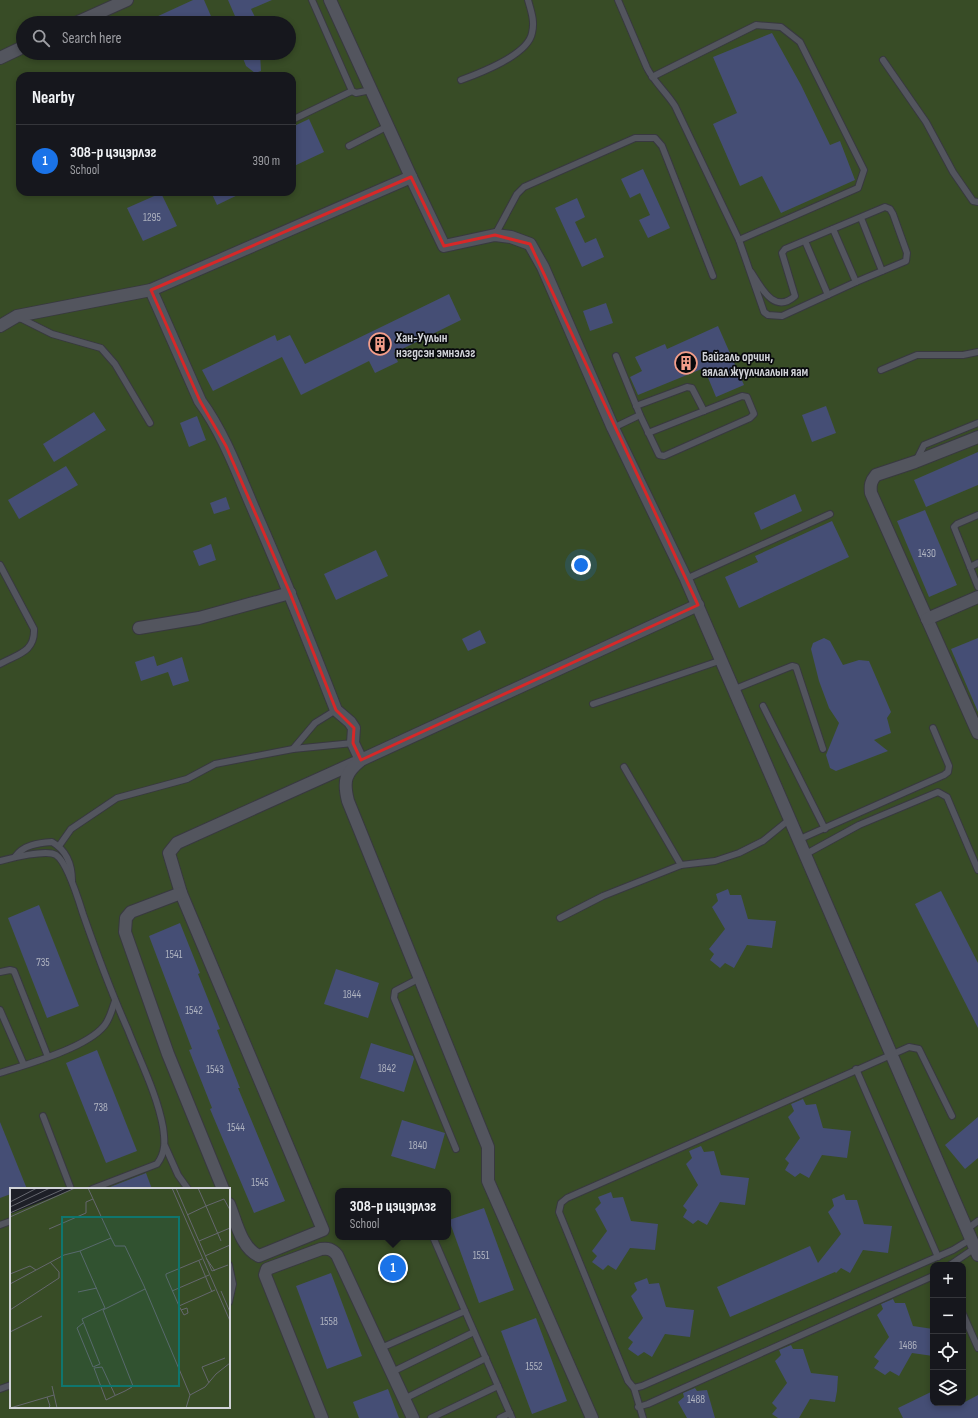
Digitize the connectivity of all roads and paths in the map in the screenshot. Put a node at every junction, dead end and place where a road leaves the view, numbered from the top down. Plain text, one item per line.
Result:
1 (127, 0) edge
2 (312, 0) edge
3 (330, 0) edge
4 (528, 0) edge
5 (618, 0) edge
6 (92, 16) edge
7 (16, 50) edge
8 (0, 58) edge
9 (883, 60) dead end
10 (652, 77) junction
11 (461, 80) dead end
12 (371, 90) junction
13 (352, 92) junction
14 (296, 118) edge
15 (388, 126) junction
16 (349, 146) dead end
17 (411, 177) junction
18 (978, 202) edge
19 (861, 218) junction
20 (834, 229) junction
21 (495, 235) junction
22 (739, 240) junction
23 (805, 241) junction
24 (882, 271) junction
25 (751, 272) junction
26 (713, 276) dead end
27 (856, 282) junction
28 (151, 290) junction
29 (828, 295) junction
30 (17, 316) junction
31 (0, 326) edge
32 (978, 352) edge
33 (616, 356) dead end
34 (882, 370) dead end
35 (636, 406) junction
36 (704, 411) junction
37 (640, 415) junction
38 (150, 423) dead end
39 (978, 423) edge
40 (613, 428) junction
41 (648, 433) junction
42 (978, 437) edge
43 (915, 462) junction
44 (830, 514) dead end
45 (978, 515) edge
46 (978, 563) edge
47 (0, 565) edge
48 (970, 566) junction
49 (686, 579) junction
50 (978, 587) edge
51 (290, 593) junction
52 (978, 597) edge
53 (698, 605) junction
54 (927, 619) junction
55 (139, 628) dead end
56 (722, 660) junction
57 (0, 664) edge
58 (735, 690) junction
59 (593, 704) dead end
60 (763, 706) dead end
61 (336, 710) junction
62 (934, 728) dead end
63 (978, 733) edge
64 (354, 743) junction
65 (293, 749) junction
66 (823, 749) dead end
67 (361, 760) junction
68 (624, 767) dead end
69 (790, 819) junction
70 (825, 829) junction
71 (800, 839) junction
72 (59, 846) junction
73 (806, 854) junction
74 (15, 857) junction
75 (0, 861) edge
76 (681, 865) junction
77 (978, 870) edge
78 (72, 882) junction
79 (181, 893) junction
80 (560, 918) dead end
81 (0, 972) edge
82 (420, 978) junction
83 (115, 1001) junction
84 (0, 1010) edge
85 (892, 1054) junction
86 (48, 1056) junction
87 (24, 1065) junction
88 (856, 1069) junction
89 (0, 1073) edge
90 (43, 1116) dead end
91 (952, 1116) dead end
92 (164, 1146) junction
93 (456, 1149) dead end
94 (71, 1188) edge
95 (95, 1188) edge
96 (187, 1188) edge
97 (223, 1188) edge
98 (230, 1206) edge
99 (10, 1221) edge
100 (978, 1221) edge
101 (0, 1225) edge
102 (434, 1240) edge
103 (973, 1242) edge
104 (938, 1257) junction
105 (953, 1262) edge
106 (230, 1270) edge
107 (930, 1277) edge
108 (230, 1298) edge
109 (465, 1311) junction
110 (966, 1321) edge
111 (474, 1332) junction
112 (381, 1348) junction
113 (978, 1348) edge
114 (486, 1358) junction
115 (392, 1372) junction
116 (10, 1385) edge
117 (498, 1386) junction
118 (634, 1388) junction
119 (0, 1389) edge
120 (404, 1399) junction
121 (638, 1407) junction
122 (511, 1416) edge
123 (322, 1418) edge
124 (413, 1418) edge
125 (431, 1418) edge
126 (500, 1418) edge
127 (592, 1418) edge
128 (643, 1418) edge

1 - 6 street
2 - 13 lane
3 - 12 street
4 - 11 lane
5 - 10 lane
7 - 8 street
9 - 18 lane
10 - 22 lane
10 - 22 lane
12 - 13 lane
12 - 15 street
13 - 14 lane
15 - 16 lane
15 - 17 street
17 - 21 street
17 - 28 street
19 - 20 lane
19 - 24 lane
19 - 24 lane
20 - 23 lane
20 - 27 lane
21 - 26 lane
21 - 40 street
22 - 25 lane
23 - 25 lane
23 - 29 lane
24 - 27 lane
25 - 29 lane
27 - 29 lane
28 - 30 street
28 - 51 street
30 - 31 street
30 - 38 lane
32 - 34 lane
33 - 35 lane
35 - 36 lane
35 - 37 lane
36 - 41 lane
36 - 41 lane
37 - 40 lane
37 - 41 lane
39 - 43 lane
40 - 49 street
42 - 43 street
43 - 54 street
44 - 49 lane
45 - 48 lane
46 - 48 lane
47 - 57 lane
48 - 50 lane
49 - 53 street
51 - 55 street
51 - 61 street
52 - 54 street
53 - 56 street
53 - 67 street
54 - 63 street
56 - 58 street
56 - 59 lane
58 - 66 lane
58 - 69 street
60 - 70 lane
61 - 64 street
61 - 65 lane
62 - 70 lane
64 - 65 lane
64 - 67 street
65 - 72 lane
67 - 79 street
67 - 82 street
68 - 76 lane
69 - 71 street
69 - 76 lane
70 - 71 lane
71 - 73 street
72 - 74 lane
72 - 78 lane
73 - 77 lane
73 - 85 street
74 - 75 lane
74 - 78 lane
76 - 80 lane
78 - 83 lane
79 - 97 street
79 - 98 street
81 - 86 lane
82 - 93 lane
82 - 127 street
83 - 86 lane
83 - 92 lane
84 - 87 lane
85 - 88 lane
85 - 91 lane
85 - 103 street
86 - 87 lane
87 - 89 lane
88 - 104 lane
88 - 118 lane
90 - 94 lane
92 - 95 lane
92 - 96 lane
99 - 101 lane
100 - 103 lane
102 - 109 lane
103 - 104 lane
103 - 105 lane
104 - 118 lane
106 - 108 lane
107 - 121 lane
109 - 111 lane
109 - 112 lane
110 - 113 lane
111 - 114 lane
111 - 115 lane
112 - 115 street
112 - 123 street
114 - 117 lane
114 - 120 lane
115 - 120 street
116 - 119 lane
117 - 122 lane
117 - 125 lane
118 - 121 lane
120 - 124 street
121 - 128 lane
122 - 126 lane

